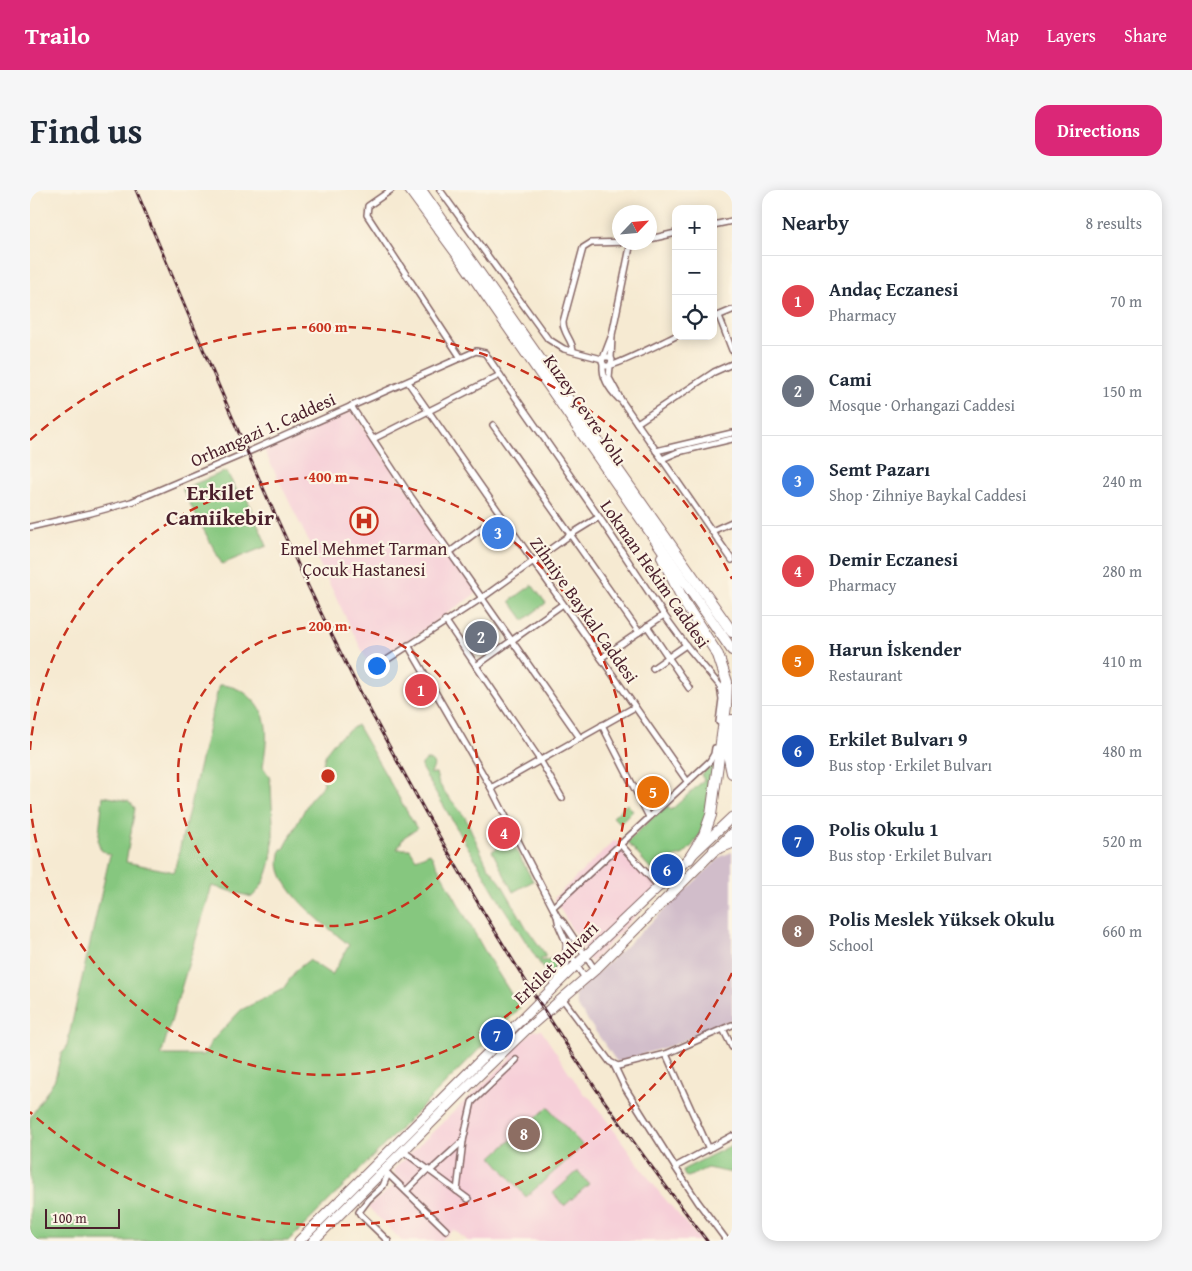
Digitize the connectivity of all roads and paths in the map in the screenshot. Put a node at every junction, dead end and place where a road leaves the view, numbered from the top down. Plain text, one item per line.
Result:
1 (391, 190) edge
2 (410, 190) edge
3 (421, 190) edge
4 (440, 190) edge
5 (732, 221) edge
6 (717, 224) edge
7 (672, 234) edge
8 (657, 237) edge
9 (612, 242) edge
10 (629, 250) edge
11 (732, 310) edge
12 (719, 316) joint
13 (612, 335) junction
14 (672, 338) edge
15 (732, 350) edge
16 (573, 351) junction
17 (461, 358) junction
18 (603, 360) junction
19 (611, 362) junction
20 (732, 364) edge
21 (500, 375) junction
22 (408, 382) junction
23 (621, 400) junction
24 (351, 406) junction
25 (428, 411) junction
26 (638, 423) junction
27 (494, 425) dead end
28 (732, 433) edge
29 (373, 439) junction
30 (732, 439) edge
31 (656, 450) junction
32 (662, 459) junction
33 (500, 514) junction
34 (599, 517) junction
35 (732, 522) edge
36 (30, 527) edge
37 (712, 532) junction
38 (570, 534) junction
39 (653, 535) junction
40 (450, 552) junction
41 (732, 560) edge
42 (682, 561) junction
43 (534, 562) junction
44 (482, 598) junction
45 (563, 604) junction
46 (664, 615) junction
47 (445, 620) junction
48 (732, 623) edge
49 (647, 626) junction
50 (639, 632) junction
51 (732, 632) edge
52 (512, 640) junction
53 (408, 645) junction
54 (686, 645) junction
55 (732, 650) edge
56 (601, 658) junction
57 (668, 658) junction
58 (476, 666) junction
59 (376, 667) dead end
60 (653, 668) dead end
61 (689, 688) dead end
62 (635, 707) junction
63 (732, 720) edge
64 (602, 725) junction
65 (580, 738) junction
66 (540, 760) junction
67 (732, 773) edge
68 (687, 781) junction
69 (491, 788) junction
70 (562, 798) dead end
71 (649, 817) junction
72 (732, 817) edge
73 (732, 833) edge
74 (620, 844) junction
75 (732, 844) edge
76 (714, 850) junction
77 (689, 859) junction
78 (659, 887) junction
79 (552, 907) junction
80 (557, 916) junction
81 (568, 943) junction
82 (586, 956) junction
83 (576, 965) junction
84 (595, 970) junction
85 (585, 978) junction
86 (558, 983) junction
87 (562, 998) junction
88 (732, 1025) edge
89 (723, 1029) junction
90 (732, 1047) edge
91 (666, 1054) junction
92 (516, 1060) dead end
93 (614, 1064) junction
94 (732, 1136) edge
95 (463, 1141) junction
96 (709, 1149) junction
97 (403, 1151) junction
98 (675, 1167) junction
99 (429, 1170) junction
100 (386, 1172) junction
101 (406, 1191) junction
102 (457, 1191) junction
103 (468, 1199) dead end
104 (446, 1230) dead end
105 (299, 1241) edge
106 (314, 1241) edge
107 (388, 1241) edge
108 (727, 1241) edge

1 - 17 street
2 - 39 highway, Kuzey Çevre Yolu
3 - 42 highway, Kuzey Çevre Yolu
4 - 16 street
5 - 6 street
7 - 8 street
9 - 16 street
10 - 13 street
11 - 12 street
12 - 15 street
13 - 18 street
13 - 19 street
14 - 19 street
16 - 18 street
17 - 21 street, Lokman Hekim Caddesi
17 - 22 street
18 - 19 street
18 - 19 street
18 - 23 street
19 - 23 street
20 - 26 street
21 - 25 street
21 - 34 street, Lokman Hekim Caddesi
22 - 24 street
22 - 25 street, Zihniye Baykal Caddesi
23 - 26 street
24 - 29 street, Orhangazi 1. Caddesi
24 - 36 street, Orhangazi 1. Caddesi
25 - 29 street
25 - 33 street, Zihniye Baykal Caddesi
26 - 31 street
27 - 38 street
28 - 31 street
29 - 40 street, Orhangazi 1. Caddesi
30 - 32 street
31 - 32 street
32 - 37 street
33 - 40 street
33 - 43 street, Zihniye Baykal Caddesi
34 - 38 street
34 - 46 street, Lokman Hekim Caddesi
35 - 37 street
37 - 41 street
38 - 43 street
38 - 50 street
39 - 55 highway, Kuzey Çevre Yolu
39 - 77 highway
40 - 44 street, Orhangazi 1. Caddesi
42 - 48 highway
42 - 51 highway, Kuzey Çevre Yolu
43 - 44 street
43 - 45 street, Zihniye Baykal Caddesi
44 - 47 street
44 - 52 street, Orhangazi 1. Caddesi
45 - 52 street
45 - 56 street, Zihniye Baykal Caddesi
46 - 49 street
46 - 54 street, Lokman Hekim Caddesi
47 - 53 street
47 - 58 street
49 - 50 street
49 - 57 street
50 - 56 street
52 - 58 street
52 - 65 street, Orhangazi 1. Caddesi
53 - 59 street
53 - 69 street
54 - 57 street
54 - 68 street, Lokman Hekim Caddesi
56 - 62 street, Zihniye Baykal Caddesi
57 - 60 street
57 - 61 street
58 - 66 street
62 - 64 street
62 - 68 street, Zihniye Baykal Caddesi
63 - 67 highway
64 - 65 street
64 - 71 street
65 - 66 street
66 - 69 street
66 - 70 street
68 - 71 street, Lokman Hekim Caddesi
69 - 79 street
71 - 74 street, Lokman Hekim Caddesi
72 - 77 main road, Erkilet Bulvarı
73 - 76 main road, Erkilet Bulvarı
74 - 78 street
74 - 79 street, Lokman Hekim Caddesi
75 - 76 highway
76 - 84 main road, Erkilet Bulvarı
77 - 78 main road, Erkilet Bulvarı
78 - 82 main road, Erkilet Bulvarı
79 - 80 street
80 - 81 street
80 - 82 street
81 - 83 street
81 - 86 main road
82 - 83 main road, Erkilet Bulvarı
82 - 84 street
83 - 85 street
83 - 86 main road, Erkilet Bulvarı
84 - 85 main road, Erkilet Bulvarı
85 - 87 main road, Erkilet Bulvarı
86 - 105 main road, Erkilet Bulvarı
87 - 93 street
87 - 97 main road, Erkilet Bulvarı
88 - 89 street
89 - 90 street
89 - 91 street
91 - 93 street
91 - 96 street
92 - 95 street
93 - 98 street
94 - 96 street
95 - 99 street
95 - 102 street
96 - 98 street
97 - 99 street
97 - 100 main road, Erkilet Bulvarı
98 - 108 street
99 - 101 street
99 - 102 street
100 - 101 street
100 - 106 main road, Erkilet Bulvarı
100 - 107 street
101 - 104 street
102 - 103 street

